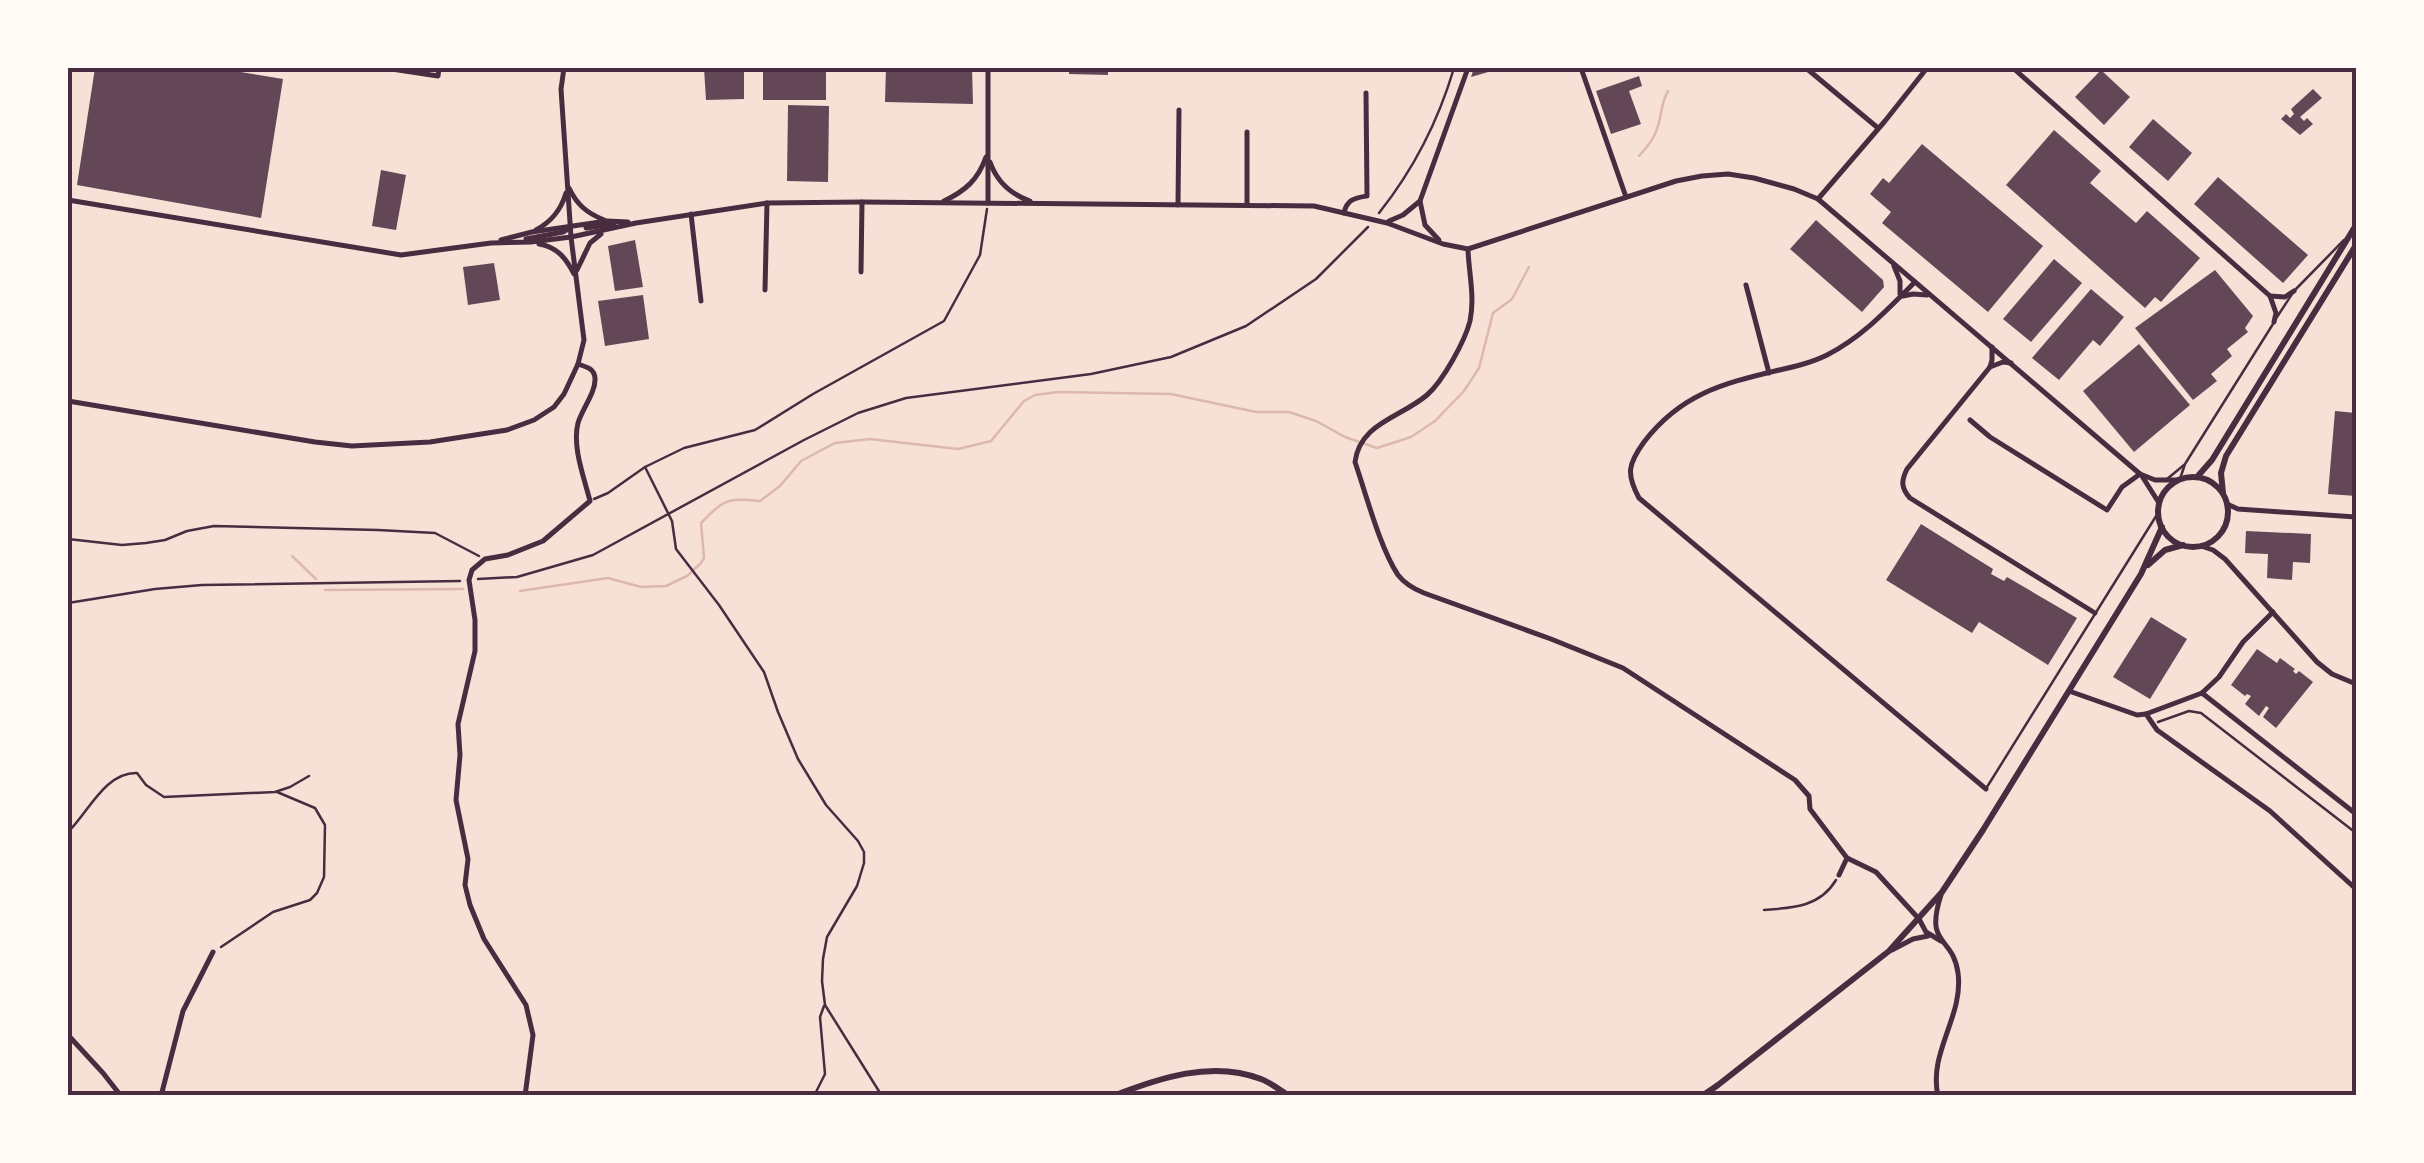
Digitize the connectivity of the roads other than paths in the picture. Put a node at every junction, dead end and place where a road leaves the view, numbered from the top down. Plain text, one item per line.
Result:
1 (385, 68) edge
2 (439, 68) edge
3 (562, 68) edge
4 (988, 68) edge
5 (1468, 68) edge
6 (1581, 68) edge
7 (1806, 68) edge
8 (1926, 68) edge
9 (2012, 68) edge
10 (1366, 93) dead end
11 (1179, 110) dead end
12 (1878, 128) junction
13 (1247, 132) dead end
14 (988, 154) junction
15 (568, 186) junction
16 (1627, 198) junction
17 (1818, 199) junction
18 (68, 200) edge
19 (1420, 200) junction
20 (862, 202) junction
21 (768, 203) junction
22 (940, 203) junction
23 (988, 203) junction
24 (1039, 204) junction
25 (1178, 205) junction
26 (1247, 205) junction
27 (1344, 212) junction
28 (691, 214) junction
29 (607, 221) junction
30 (624, 222) junction
31 (636, 223) junction
32 (1387, 223) junction
33 (571, 227) junction
34 (2354, 229) edge
35 (606, 230) junction
36 (532, 232) junction
37 (571, 237) junction
38 (514, 242) junction
39 (531, 242) junction
40 (491, 244) junction
41 (1443, 244) junction
42 (2356, 244) edge
43 (1468, 249) junction
44 (1893, 263) junction
45 (861, 272) dead end
46 (576, 278) junction
47 (1914, 282) junction
48 (1746, 285) dead end
49 (766, 290) dead end
50 (2294, 291) junction
51 (1931, 296) junction
52 (2270, 296) junction
53 (1900, 297) junction
54 (701, 301) dead end
55 (2274, 322) junction
56 (1992, 346) junction
57 (2012, 363) junction
58 (578, 364) junction
59 (1990, 367) junction
60 (1768, 372) junction
61 (68, 401) edge
62 (1970, 420) dead end
63 (2185, 464) junction
64 (2140, 474) junction
65 (2197, 476) junction
66 (2179, 479) junction
67 (2165, 480) junction
68 (2223, 493) junction
69 (2159, 503) junction
70 (2228, 504) junction
71 (2158, 512) junction
72 (2356, 517) edge
73 (2162, 527) junction
74 (2182, 545) junction
75 (2201, 546) junction
76 (2141, 574) junction
77 (2273, 612) junction
78 (2095, 613) junction
79 (2356, 684) edge
80 (2069, 691) junction
81 (2202, 693) junction
82 (2146, 714) junction
83 (1986, 790) joint
84 (2356, 814) edge
85 (1847, 858) junction
86 (1839, 874) road end
87 (2356, 889) edge
88 (1942, 892) junction
89 (1919, 919) junction
90 (1934, 934) junction
91 (1890, 951) junction
92 (213, 952) road end
93 (68, 1036) edge
94 (121, 1096) edge
95 (162, 1096) edge
96 (525, 1096) edge
97 (1113, 1096) edge
98 (1289, 1096) edge
99 (1702, 1096) edge
100 (1938, 1096) edge

1 - 2 street
3 - 15 street
4 - 14 street
5 - 19 street
6 - 16 street
7 - 12 street
8 - 12 street
9 - 52 street
10 - 27 street
11 - 25 street
12 - 17 street
13 - 26 street
14 - 22 street
14 - 23 street
14 - 24 street
15 - 29 street
15 - 33 street
15 - 36 street
16 - 17 street
16 - 43 street
17 - 44 street
18 - 40 street
19 - 32 street
19 - 41 street
20 - 21 street
20 - 22 street
20 - 45 street
21 - 28 street
21 - 49 street
22 - 23 street
23 - 24 street
24 - 25 street
25 - 26 street
26 - 27 street
27 - 32 street
28 - 31 street
28 - 54 street
29 - 30 street
29 - 33 street
30 - 31 street
30 - 37 street
31 - 35 street
32 - 41 street
33 - 36 street
33 - 37 street
33 - 38 street
34 - 50 lane
34 - 65 street
35 - 37 street
35 - 46 street
36 - 40 street
37 - 39 street
37 - 46 street
38 - 39 street
38 - 40 street
39 - 46 street
41 - 43 street
42 - 68 street
43 - 85 street
44 - 47 street
44 - 53 street
46 - 58 street
47 - 51 street
47 - 53 street
48 - 60 street
50 - 52 street
50 - 55 lane
51 - 53 street
51 - 56 street
52 - 55 street
53 - 60 street
55 - 63 lane
56 - 57 street
56 - 59 street
57 - 59 street
57 - 64 street
58 - 61 street
58 - 96 street
59 - 78 street
60 - 83 street
62 - 64 street
63 - 66 lane
63 - 67 lane
64 - 67 street
64 - 69 street
65 - 66 street
65 - 68 street
66 - 67 street
66 - 69 street
68 - 70 street
69 - 71 street
70 - 72 street
70 - 75 street
71 - 73 street
71 - 78 lane
73 - 74 street
73 - 76 street
74 - 75 street
74 - 76 street
75 - 77 street
76 - 80 street
77 - 79 street
77 - 81 street
78 - 83 lane
80 - 82 street
80 - 88 street
81 - 82 street
81 - 84 street
82 - 87 street
85 - 86 street
85 - 89 street
88 - 89 street
88 - 90 street
89 - 90 street
89 - 91 street
90 - 91 street
90 - 100 street
91 - 99 street
92 - 95 street
93 - 94 street
97 - 98 street

